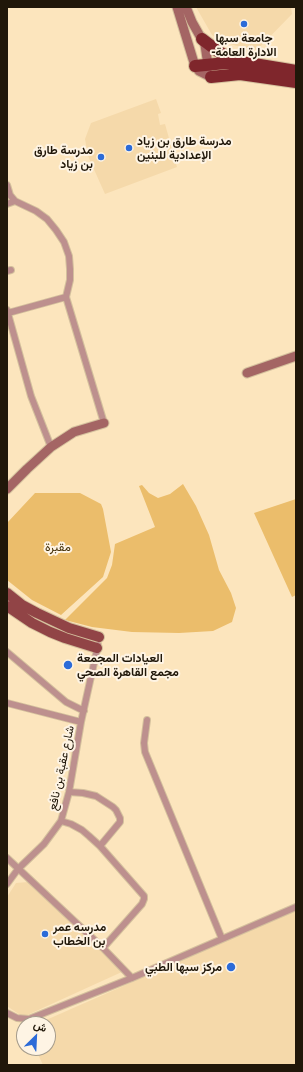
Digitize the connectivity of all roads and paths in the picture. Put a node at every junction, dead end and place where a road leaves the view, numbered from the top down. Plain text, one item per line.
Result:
1 (177, 7) edge
2 (186, 7) edge
3 (202, 39) junction
4 (238, 63) junction
5 (194, 66) joint
6 (296, 71) edge
7 (208, 72) junction
8 (296, 82) edge
9 (7, 185) edge
10 (15, 201) junction
11 (7, 204) edge
12 (66, 297) junction
13 (8, 312) edge
14 (296, 356) edge
15 (247, 373) dead end
16 (104, 422) joint
17 (51, 447) junction
18 (7, 489) edge
19 (7, 593) edge
20 (7, 606) edge
21 (99, 637) joint
22 (97, 648) junction
23 (7, 652) edge
24 (7, 703) edge
25 (84, 711) junction
26 (147, 720) dead end
27 (82, 722) junction
28 (70, 792) junction
29 (61, 821) junction
30 (100, 846) junction
31 (7, 858) edge
32 (18, 869) junction
33 (7, 884) edge
34 (296, 907) edge
35 (222, 939) junction
36 (103, 948) junction
37 (132, 978) junction
38 (7, 1013) edge

1 - 5 street
2 - 3 street
3 - 4 highway
3 - 7 street
4 - 6 highway
4 - 7 highway
5 - 7 highway
7 - 8 highway
9 - 10 street
10 - 11 street
10 - 12 street
12 - 13 street
12 - 16 street
13 - 17 street
14 - 15 street
16 - 17 street
17 - 18 street
19 - 21 main road
20 - 22 main road
21 - 22 street, شارع عقبة بن نافع
22 - 25 street, شارع عقبة بن نافع
23 - 25 street
24 - 27 street
25 - 27 street, شارع عقبة بن نافع
26 - 35 street
27 - 28 street, شارع عقبة بن نافع
28 - 29 street, شارع عقبة بن نافع
28 - 30 street
29 - 30 street
29 - 32 street, شارع عقبة بن نافع
30 - 36 street
31 - 32 street
32 - 33 street, شارع عقبة بن نافع
32 - 36 street
34 - 35 street
35 - 37 street
36 - 37 street
37 - 38 street

